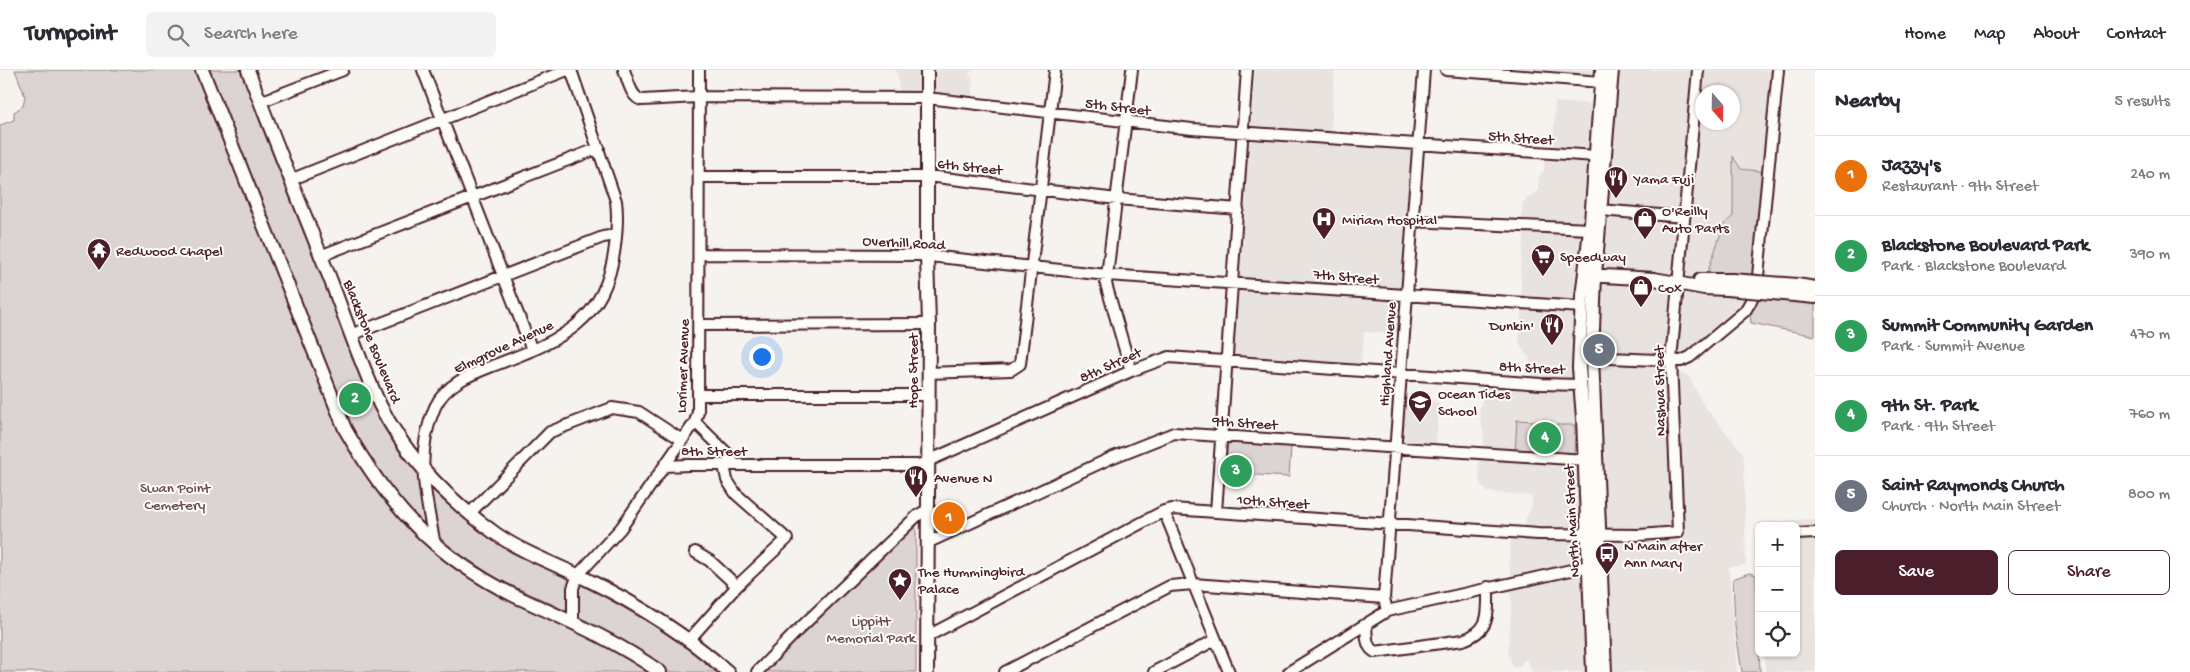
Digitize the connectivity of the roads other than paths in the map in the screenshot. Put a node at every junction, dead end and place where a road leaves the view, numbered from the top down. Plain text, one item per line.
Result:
1 (202, 70) edge
2 (248, 70) edge
3 (343, 70) edge
4 (423, 70) edge
5 (567, 70) edge
6 (571, 70) edge
7 (624, 70) edge
8 (699, 70) edge
9 (927, 70) edge
10 (1055, 70) edge
11 (1132, 70) edge
12 (1247, 70) edge
13 (1424, 70) edge
14 (1446, 70) edge
15 (1612, 70) edge
16 (1698, 70) edge
17 (1778, 70) edge
18 (1601, 76) edge
19 (698, 97) junction
20 (927, 98) junction
21 (260, 102) junction
22 (1050, 113) junction
23 (442, 120) junction
24 (1126, 122) junction
25 (1243, 132) junction
26 (1417, 144) junction
27 (599, 148) junction
28 (1596, 156) junction
29 (699, 177) junction
30 (927, 177) junction
31 (290, 180) junction
32 (1041, 189) junction
33 (473, 197) junction
34 (1116, 198) junction
35 (1238, 209) junction
36 (1600, 210) junction
37 (1684, 217) junction
38 (1412, 221) junction
39 (1590, 230) junction
40 (616, 235) junction
41 (699, 254) junction
42 (320, 256) junction
43 (927, 256) junction
44 (1032, 267) junction
45 (503, 275) junction
46 (1590, 275) junction
47 (1107, 276) junction
48 (1678, 283) junction
49 (1232, 284) junction
50 (1815, 288) edge
51 (1795, 290) junction
52 (1407, 297) junction
53 (1815, 297) edge
54 (1582, 308) junction
55 (929, 324) junction
56 (699, 325) junction
57 (351, 335) junction
58 (532, 350) junction
59 (1586, 357) junction
60 (1226, 360) junction
61 (1671, 360) junction
62 (1131, 371) junction
63 (1401, 373) junction
64 (928, 374) junction
65 (1580, 385) junction
66 (699, 395) junction
67 (928, 395) junction
68 (695, 422) junction
69 (1221, 436) junction
70 (682, 440) junction
71 (1395, 448) junction
72 (1584, 460) junction
73 (927, 461) junction
74 (724, 465) junction
75 (735, 465) junction
76 (422, 466) junction
77 (665, 466) junction
78 (927, 510) junction
79 (1164, 511) junction
80 (1216, 512) junction
81 (469, 514) junction
82 (1390, 524) junction
83 (1678, 532) joint
84 (1815, 532) edge
85 (1800, 534) edge
86 (1593, 535) junction
87 (927, 543) junction
88 (436, 545) junction
89 (695, 552) dead end
90 (1589, 566) junction
91 (578, 575) junction
92 (1193, 584) junction
93 (737, 586) junction
94 (1488, 587) junction
95 (1384, 598) junction
96 (1388, 611) junction
97 (573, 622) junction
98 (1366, 624) junction
99 (928, 636) junction
100 (689, 640) junction
101 (1216, 640) junction
102 (660, 672) edge
103 (728, 672) edge
104 (757, 672) edge
105 (927, 672) edge
106 (1005, 672) edge
107 (1154, 672) edge
108 (1229, 672) edge
109 (1288, 672) edge
110 (1592, 672) edge
111 (1604, 672) edge

1 - 88 main road
2 - 21 main road, Blackstone Boulevard
3 - 21 street
4 - 23 street
5 - 23 street
6 - 27 street, Elmgrove Avenue
7 - 19 street, 5th Street
8 - 19 street, Lorimer Avenue
9 - 20 main road, Hope Street
10 - 22 street
11 - 24 street
12 - 25 street
13 - 26 street, Highland Avenue
14 - 18 street
15 - 36 main road, North Main Street
16 - 37 street, Nashua Street
17 - 61 street
18 - 28 main road, North Main Street
19 - 20 street, 5th Street
19 - 29 street, Lorimer Avenue
20 - 22 street, 5th Street
20 - 30 main road, Hope Street
21 - 31 main road, Blackstone Boulevard
22 - 24 street, 5th Street
22 - 32 street
23 - 31 street
23 - 33 street
24 - 25 street, 5th Street
24 - 34 street
25 - 26 street, 5th Street
25 - 35 street
26 - 28 street, 5th Street
26 - 38 street, Highland Avenue
27 - 33 street
27 - 40 street, Elmgrove Avenue
28 - 39 main road, North Main Street
29 - 30 street, 6th Street
29 - 41 street, Lorimer Avenue
30 - 32 street, 6th Street
30 - 43 main road, Hope Street
31 - 42 main road, Blackstone Boulevard
32 - 34 street, 6th Street
32 - 44 street
33 - 42 street
33 - 45 street
34 - 35 street, 6th Street
34 - 47 street
35 - 49 street
36 - 37 street
36 - 46 main road, North Main Street
37 - 48 street, Nashua Street
38 - 39 street
38 - 52 street, Highland Avenue
39 - 46 main road, North Main Street
40 - 45 street
40 - 58 street, Elmgrove Avenue
41 - 43 street, Overhill Road
41 - 56 street, Lorimer Avenue
42 - 57 main road, Blackstone Boulevard
43 - 44 street, Overhill Road
43 - 55 main road, Hope Street
44 - 47 street, Overhill Road
44 - 64 street
45 - 57 street
45 - 58 street
46 - 48 main road
46 - 54 main road, North Main Street
46 - 59 main road, North Main Street
47 - 49 street, 7th Street
47 - 62 street
48 - 51 main road, bridge
48 - 61 street, Nashua Street
49 - 52 street, 7th Street
49 - 60 street
50 - 51 main road
51 - 53 main road
52 - 54 street, 7th Street
52 - 63 street, Highland Avenue
54 - 59 main road, North Main Street
55 - 56 street
55 - 64 main road, Hope Street
56 - 66 street, Lorimer Avenue
57 - 76 main road, Blackstone Boulevard
58 - 76 street, Elmgrove Avenue
59 - 61 street
59 - 65 main road, North Main Street
59 - 86 main road, North Main Street
60 - 62 street, 8th Street
60 - 63 street, 8th Street
60 - 69 street
61 - 83 street, Nashua Street
62 - 73 street, 8th Street
63 - 65 street, 8th Street
63 - 71 street, Highland Avenue
64 - 67 main road, Hope Street
65 - 72 main road, North Main Street
66 - 67 street
66 - 68 street, Lorimer Avenue
67 - 73 main road, Hope Street
68 - 70 street, Lorimer Avenue
68 - 75 street
69 - 71 street, 9th Street
69 - 80 street
69 - 87 street, 9th Street
70 - 77 street, Lorimer Avenue
70 - 81 street
71 - 72 street, 9th Street
71 - 82 street, Highland Avenue
72 - 86 main road, North Main Street
73 - 75 street, 8th Street
73 - 78 main road, Hope Street
74 - 75 street, 8th Street
74 - 77 street, 8th Street
74 - 93 street
76 - 81 main road, Blackstone Boulevard
76 - 88 street, Elmgrove Avenue
77 - 91 street, Lorimer Avenue
78 - 87 main road, Hope Street
78 - 104 street
79 - 80 street, 10th Street
79 - 92 street
79 - 99 street, 10th Street
80 - 82 street, 10th Street
81 - 91 main road, Blackstone Boulevard
82 - 86 street, 10th Street
82 - 95 street, Highland Avenue
83 - 86 street, 10th Street
84 - 85 street
86 - 90 main road, North Main Street
86 - 111 main road, North Main Street
87 - 99 main road, Hope Street
88 - 97 main road
89 - 93 street
90 - 94 street
90 - 110 main road, North Main Street
91 - 97 street
91 - 100 main road, Blackstone Boulevard
92 - 95 street
92 - 101 street
92 - 106 street
93 - 100 street
94 - 96 street
94 - 98 street
95 - 96 street, Highland Avenue
96 - 98 street
97 - 102 main road
98 - 109 street
99 - 105 main road, Hope Street
100 - 103 main road, Blackstone Boulevard
101 - 107 street
101 - 108 street

